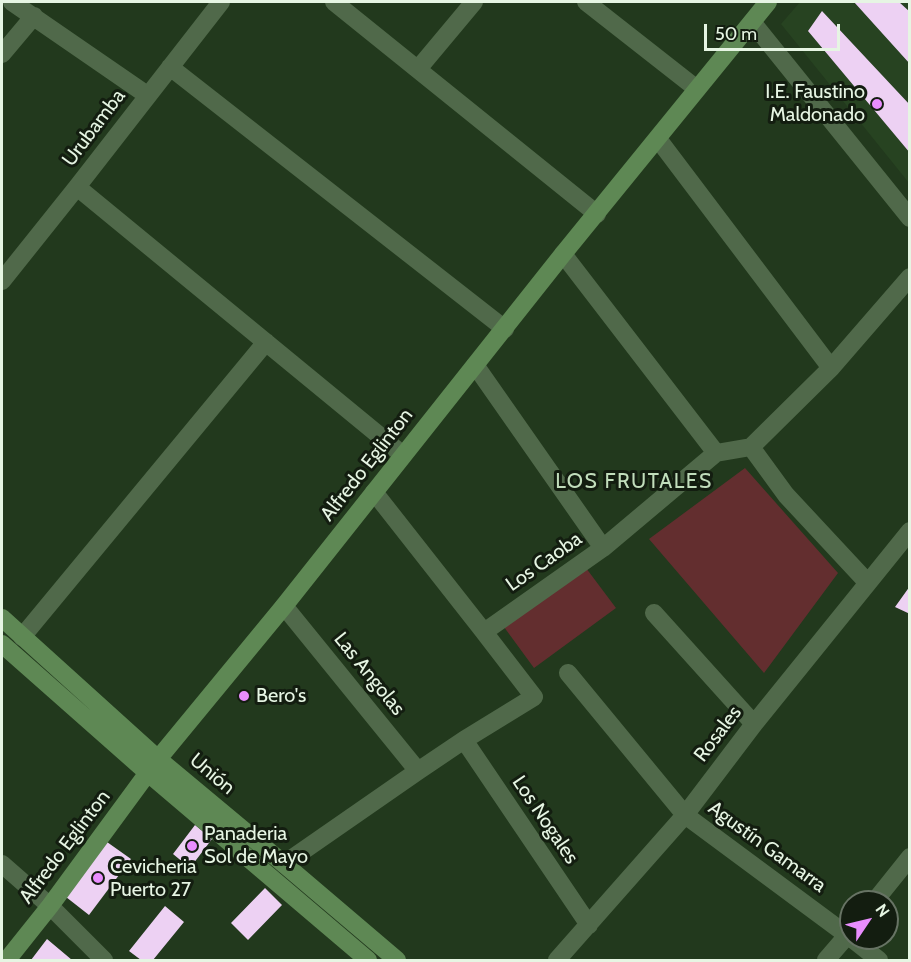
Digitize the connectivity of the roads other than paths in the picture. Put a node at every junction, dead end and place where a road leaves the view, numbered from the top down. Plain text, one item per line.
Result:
1 (12, 2) edge
2 (221, 2) edge
3 (334, 2) edge
4 (474, 2) edge
5 (586, 2) edge
6 (768, 2) edge
7 (34, 16) junction
8 (752, 22) junction
9 (2, 54) edge
10 (170, 67) junction
11 (418, 69) junction
12 (697, 90) junction
13 (147, 95) junction
14 (658, 139) junction
15 (77, 187) junction
16 (597, 214) junction
17 (909, 218) edge
18 (563, 254) junction
19 (909, 277) edge
20 (2, 281) edge
21 (505, 329) junction
22 (266, 342) junction
23 (475, 365) junction
24 (831, 368) junction
25 (751, 447) junction
26 (717, 453) junction
27 (403, 456) junction
28 (374, 492) junction
29 (909, 531) edge
30 (603, 548) junction
31 (867, 582) junction
32 (284, 606) junction
33 (654, 613) dead end
34 (2, 618) edge
35 (484, 632) junction
36 (22, 637) junction
37 (2, 644) edge
38 (568, 673) dead end
39 (754, 724) junction
40 (464, 740) junction
41 (153, 766) junction
42 (418, 771) junction
43 (685, 815) junction
44 (909, 858) edge
45 (2, 864) edge
46 (284, 864) junction
47 (884, 890) edge
48 (50, 906) junction
49 (589, 925) junction
50 (839, 927) edge
51 (839, 946) edge
52 (867, 950) edge
53 (7, 960) edge
54 (104, 960) edge
55 (368, 960) edge
56 (397, 960) edge
57 (557, 960) edge
58 (826, 960) edge
59 (879, 960) edge

1 - 7 street
2 - 10 street, Urubamba
3 - 11 street
4 - 11 street
5 - 12 street
6 - 8 main road, Alfredo Eglinton
7 - 9 street
7 - 13 street
8 - 12 main road, Alfredo Eglinton
8 - 17 street
10 - 13 street, Urubamba
10 - 21 street
11 - 16 street
12 - 14 main road, Alfredo Eglinton
13 - 15 street, Urubamba
14 - 16 main road, Alfredo Eglinton
14 - 24 street
15 - 20 street, Urubamba
15 - 22 street
16 - 18 main road, Alfredo Eglinton
18 - 21 main road, Alfredo Eglinton
18 - 26 street
19 - 24 street
21 - 23 main road, Alfredo Eglinton
22 - 27 street
22 - 36 street
23 - 27 main road, Alfredo Eglinton
23 - 30 street
24 - 25 street
25 - 26 street, Los Caoba
25 - 31 street
26 - 30 street, Los Caoba
27 - 28 main road, Alfredo Eglinton
28 - 32 main road, Alfredo Eglinton
28 - 35 street
29 - 31 street, Rosales
30 - 35 street, Los Caoba
31 - 39 street, Rosales
32 - 41 main road, Alfredo Eglinton
32 - 42 street, Las Angolas
33 - 39 street
34 - 36 main road, Unión
35 - 40 street
36 - 41 main road, Unión
37 - 41 main road, Unión
38 - 43 street, Agustín Gamarra
39 - 43 street, Rosales
40 - 42 street
40 - 49 street, Los Nogales
41 - 46 main road, Unión
41 - 48 main road, Alfredo Eglinton
41 - 55 main road, Unión
42 - 46 street
43 - 49 street, Rosales
43 - 50 street, Agustín Gamarra
44 - 47 street
45 - 48 street
46 - 56 main road, Unión
48 - 53 main road, Alfredo Eglinton
48 - 54 street
49 - 57 street, Rosales
51 - 58 street
52 - 59 street, Agustín Gamarra

